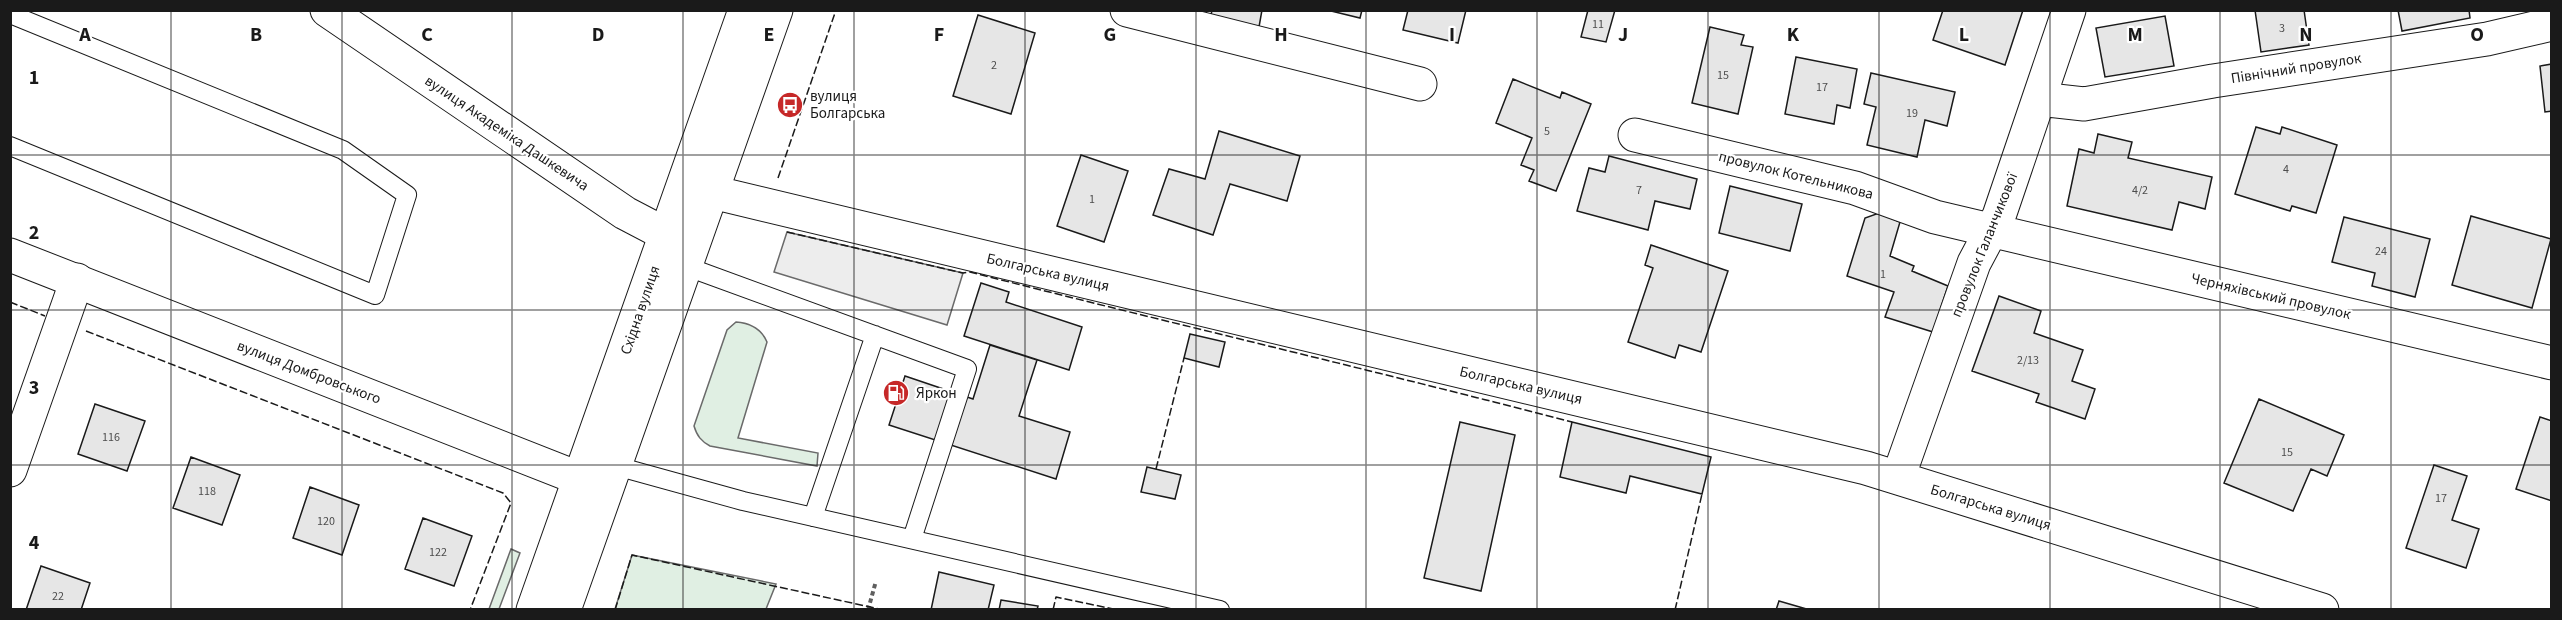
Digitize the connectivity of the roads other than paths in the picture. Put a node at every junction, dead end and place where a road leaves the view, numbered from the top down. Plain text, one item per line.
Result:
1 (327, 10) edge
2 (745, 10) edge
3 (776, 10) edge
4 (1127, 10) edge
5 (2069, 10) edge
6 (10, 14) edge
7 (2552, 24) edge
8 (1420, 84) dead end
9 (2039, 99) junction
10 (1635, 135) dead end
11 (10, 146) edge
12 (712, 192) junction
13 (1991, 230) junction
14 (681, 250) junction
15 (10, 255) edge
16 (77, 280) junction
17 (875, 335) junction
18 (2552, 363) edge
19 (10, 470) edge
20 (598, 473) junction
21 (1898, 478) junction
22 (813, 517) junction
23 (912, 539) junction
24 (533, 609) edge
25 (564, 609) edge
26 (1220, 609) edge
27 (2322, 609) edge

1 - 14 street, вулиця Академіка Дашкевича
2 - 14 street, Східна вулиця
3 - 12 street, Східна вулиця
4 - 8 street
5 - 9 street, провулок Галанчикової
6 - 11 lane
7 - 9 street, Північний провулок
9 - 13 street, провулок Галанчикової
10 - 13 street, провулок Котельникова
12 - 14 street, Східна вулиця
12 - 21 street, Болгарська вулиця
13 - 18 street, Черняхівський провулок
13 - 21 street, провулок Галанчикової
14 - 17 lane
14 - 20 street, Східна вулиця
15 - 16 street, вулиця Домбровського
16 - 19 street
16 - 20 street, вулиця Домбровського
17 - 22 lane
17 - 23 lane
20 - 22 lane
20 - 24 street, Східна вулиця
20 - 25 street, Східна вулиця
21 - 27 street, Болгарська вулиця
22 - 23 lane
23 - 26 lane

